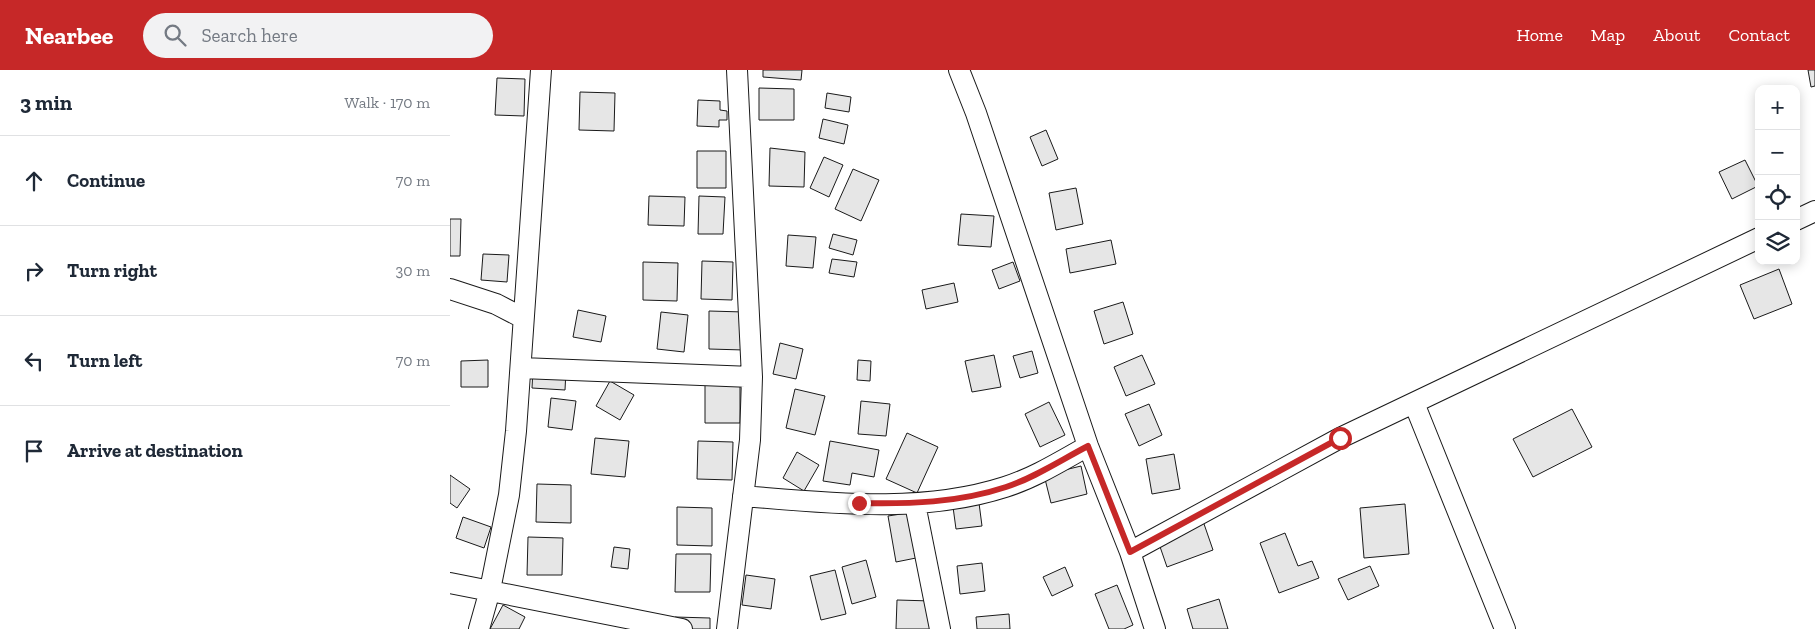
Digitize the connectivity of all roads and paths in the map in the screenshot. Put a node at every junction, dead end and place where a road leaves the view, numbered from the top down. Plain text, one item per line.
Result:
1 (541, 70) edge
2 (737, 70) edge
3 (959, 70) edge
4 (1815, 211) edge
5 (1800, 218) edge
6 (1755, 240) edge
7 (450, 289) edge
8 (524, 318) junction
9 (522, 368) junction
10 (752, 377) junction
11 (1414, 403) junction
12 (1088, 446) junction
13 (743, 496) junction
14 (915, 504) junction
15 (1130, 552) junction
16 (450, 583) edge
17 (490, 590) junction
18 (479, 629) edge
19 (682, 629) edge
20 (727, 629) edge
21 (940, 629) edge
22 (1155, 629) edge
23 (1505, 629) edge

1 - 8 street
2 - 10 street
3 - 12 street
4 - 5 street
6 - 11 street
7 - 8 street
8 - 9 street
9 - 10 street
9 - 17 street
10 - 13 street
11 - 15 street
11 - 23 street
12 - 14 street
12 - 15 street
13 - 14 street
13 - 20 street
14 - 21 street
15 - 22 street
16 - 17 street
17 - 18 street
17 - 19 street

